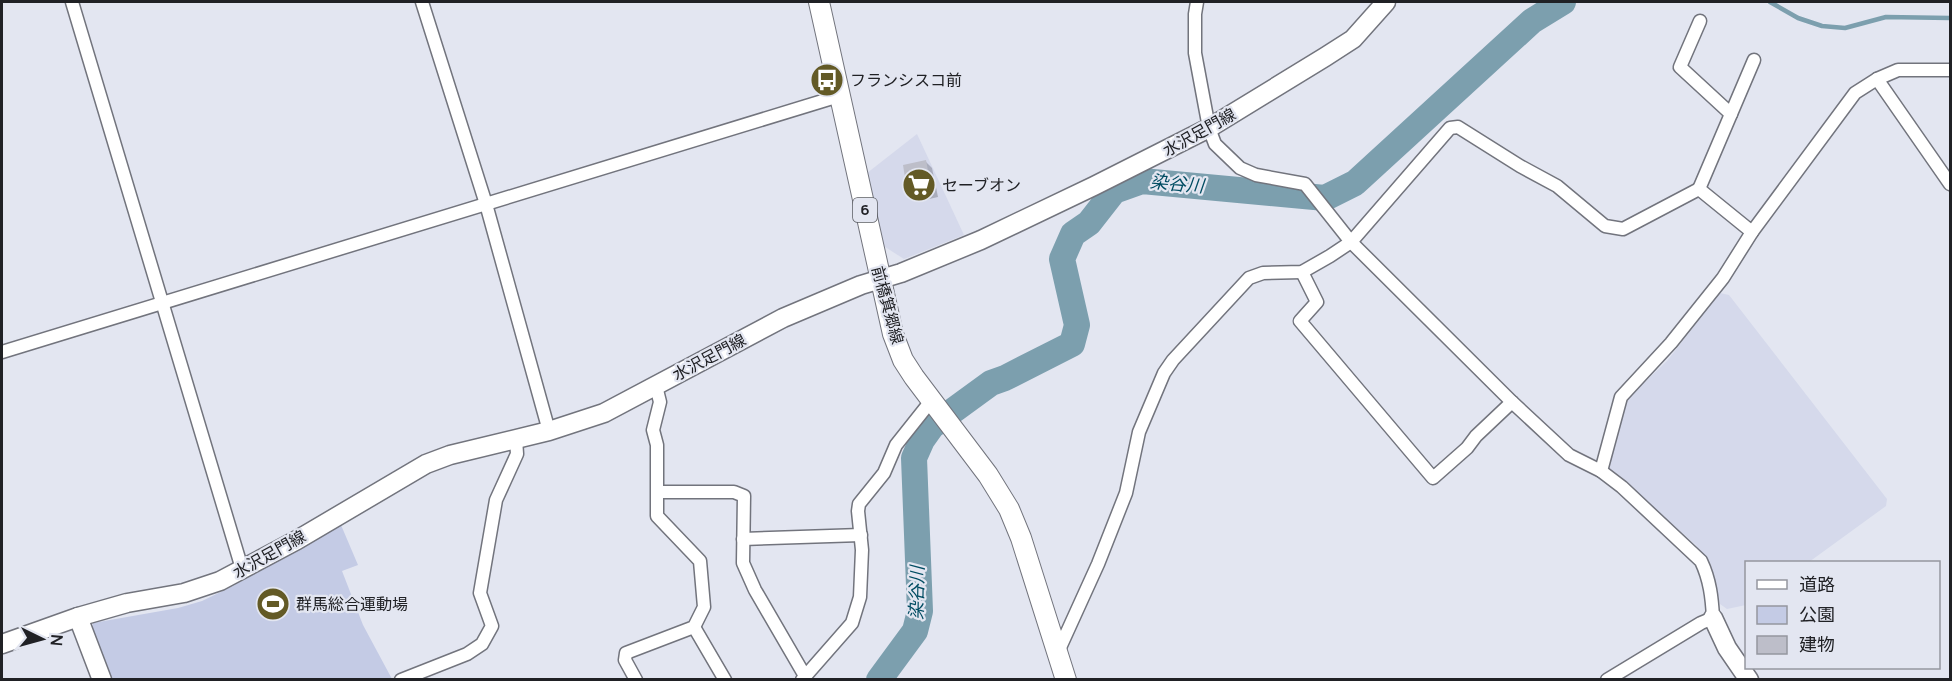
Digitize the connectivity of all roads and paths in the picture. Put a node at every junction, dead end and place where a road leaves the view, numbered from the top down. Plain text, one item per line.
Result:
1 (72, 2) edge
2 (422, 2) edge
3 (819, 2) edge
4 (1197, 2) edge
5 (1386, 2) edge
6 (1700, 21) dead end
7 (1754, 60) dead end
8 (1950, 70) edge
9 (1877, 79) junction
10 (839, 96) junction
11 (1731, 114) junction
12 (1209, 128) junction
13 (1950, 184) edge
14 (1699, 189) junction
15 (486, 204) junction
16 (1752, 232) junction
17 (1351, 242) junction
18 (1302, 272) junction
19 (880, 279) junction
20 (163, 301) junction
21 (2, 352) edge
22 (656, 386) junction
23 (1512, 402) junction
24 (934, 404) junction
25 (549, 431) junction
26 (516, 439) junction
27 (1601, 471) junction
28 (658, 492) junction
29 (861, 535) junction
30 (743, 539) junction
31 (244, 569) junction
32 (78, 617) junction
33 (1713, 618) junction
34 (694, 627) junction
35 (2, 644) edge
36 (1058, 652) junction
37 (803, 678) edge
38 (1064, 678) edge
39 (102, 680) edge
40 (401, 680) edge
41 (636, 680) edge
42 (725, 680) edge
43 (1607, 680) edge
44 (1749, 680) edge

1 - 20 street
2 - 15 street
3 - 10 main road, 前橋箕郷線 / 6
4 - 12 street
5 - 12 main road, 水沢足門線
6 - 11 street
7 - 11 street
8 - 9 street
9 - 13 street
9 - 16 street
10 - 15 street
10 - 19 main road, 前橋箕郷線 / 6
11 - 14 street
12 - 17 street
12 - 19 main road, 水沢足門線
14 - 16 street
14 - 17 street
15 - 20 street
15 - 25 street
16 - 27 street
17 - 18 street
17 - 23 street
18 - 23 street
18 - 36 street
19 - 22 main road, 水沢足門線
19 - 24 main road, 前橋箕郷線 / 6
20 - 21 street
20 - 31 street
22 - 25 main road, 水沢足門線
22 - 28 street
23 - 27 street
24 - 29 street
24 - 36 main road, 前橋箕郷線 / 6
25 - 26 main road, 水沢足門線
26 - 31 main road, 水沢足門線
26 - 40 street
27 - 33 street
28 - 30 street
28 - 34 street
29 - 30 street
29 - 37 street
30 - 37 street
31 - 32 main road, 水沢足門線
32 - 35 main road, 水沢足門線
32 - 39 main road
33 - 43 street
33 - 44 main road
34 - 41 street
34 - 42 street
36 - 38 main road, 前橋箕郷線 / 6

